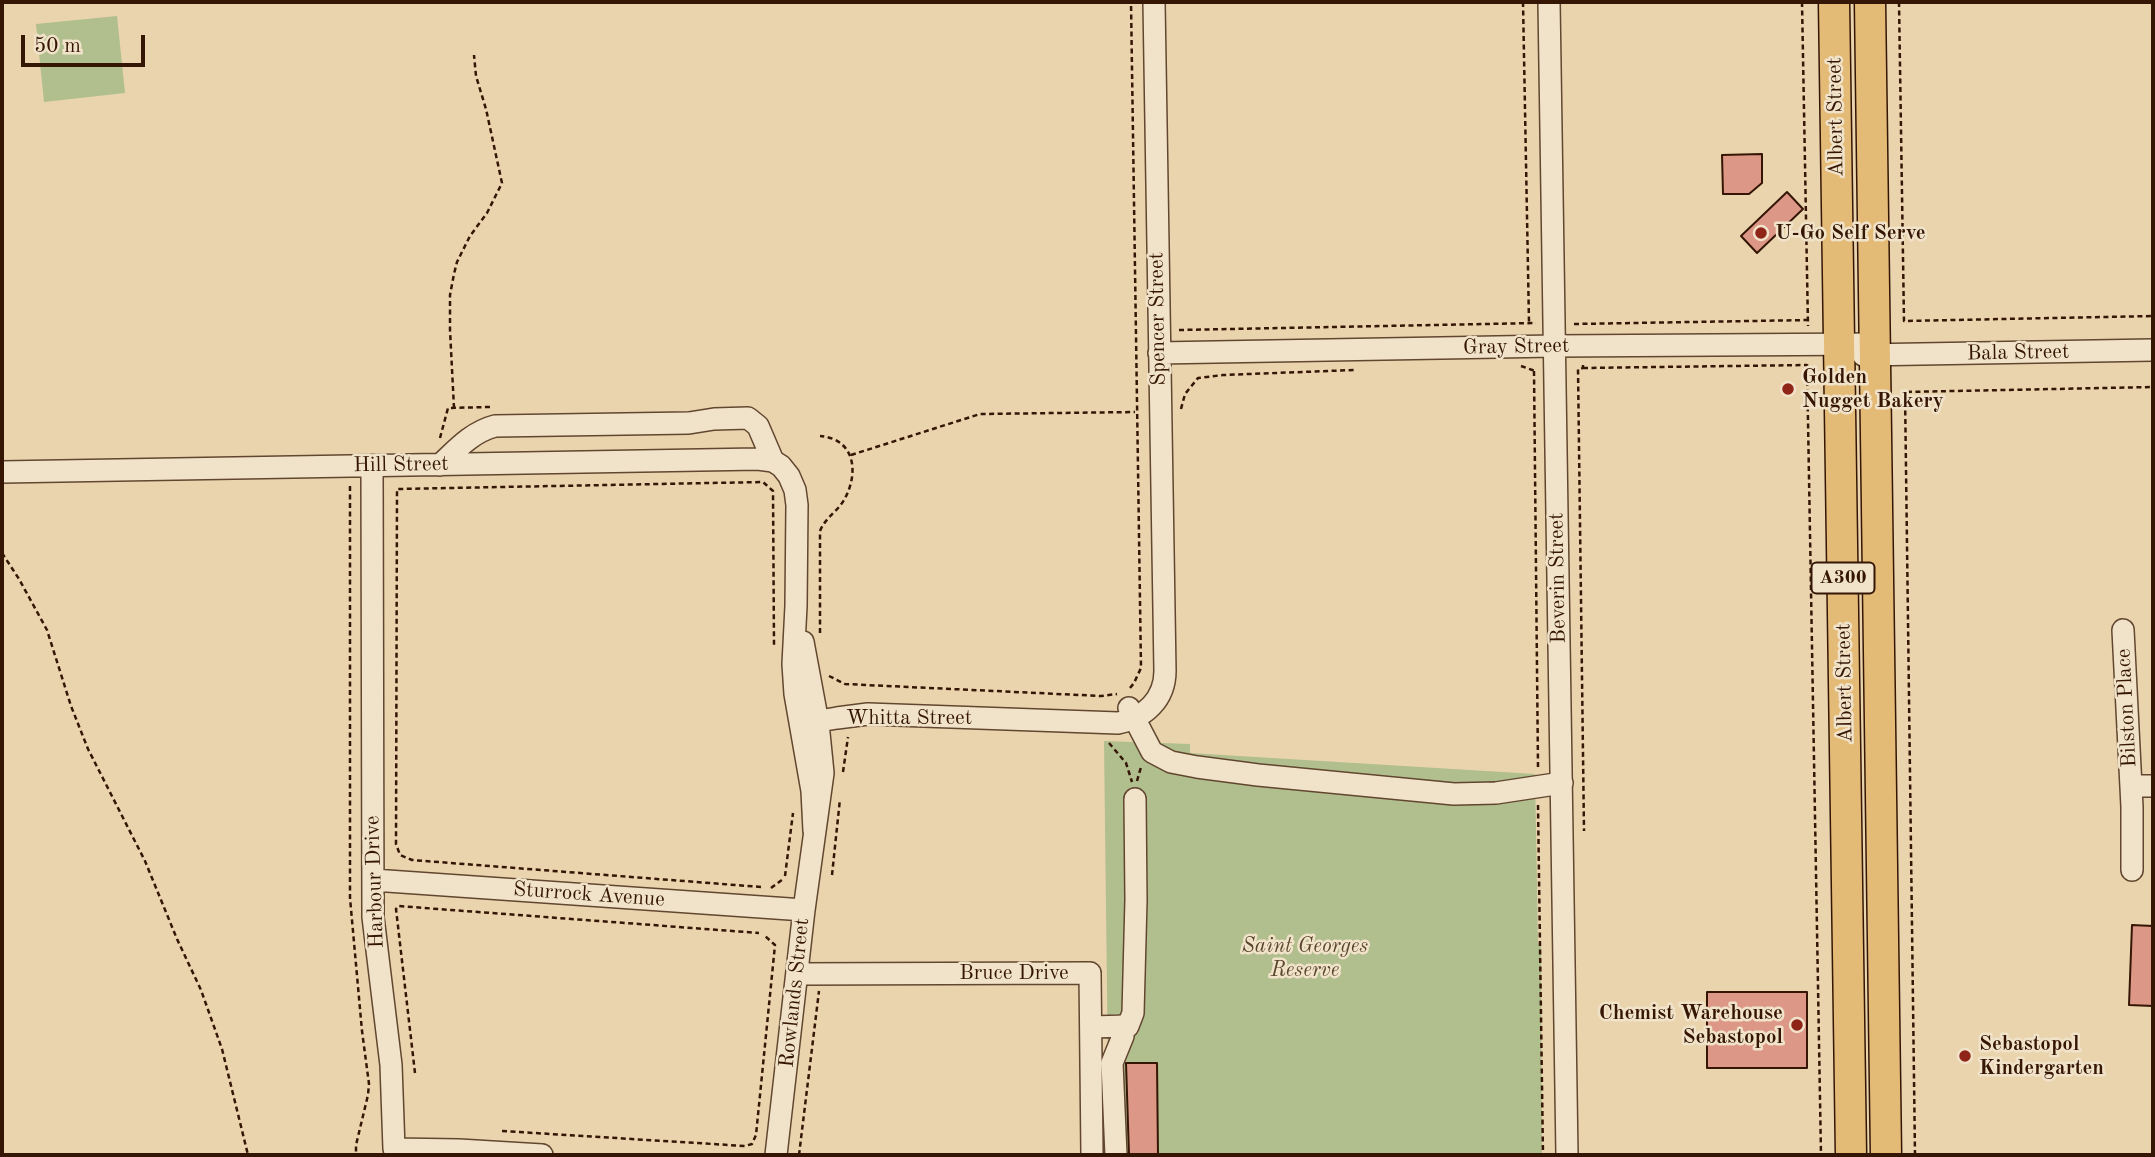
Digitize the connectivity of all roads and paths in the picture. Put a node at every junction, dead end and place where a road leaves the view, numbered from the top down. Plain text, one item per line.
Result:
1 (1131, 2) edge
2 (1154, 2) edge
3 (1523, 2) edge
4 (1549, 2) edge
5 (1802, 2) edge
6 (1835, 2) edge
7 (1870, 2) edge
8 (1899, 2) edge
9 (474, 55) dead end
10 (2153, 316) edge
11 (1574, 324) dead end
12 (1158, 330) junction
13 (1553, 346) junction
14 (1840, 350) junction
15 (1875, 350) junction
16 (2153, 350) edge
17 (1158, 353) junction
18 (1516, 364) dead end
19 (1362, 370) dead end
20 (2153, 387) edge
21 (454, 408) dead end
22 (1181, 409) dead end
23 (1136, 412) junction
24 (820, 436) dead end
25 (851, 455) junction
26 (773, 461) junction
27 (440, 465) junction
28 (350, 466) junction
29 (372, 466) junction
30 (2, 472) edge
31 (2, 553) edge
32 (2123, 630) dead end
33 (820, 639) dead end
34 (774, 650) dead end
35 (806, 674) junction
36 (1154, 695) joint
37 (1127, 702) junction
38 (811, 718) junction
39 (1105, 724) junction
40 (848, 733) dead end
41 (843, 774) dead end
42 (1562, 783) junction
43 (2131, 786) junction
44 (2153, 786) edge
45 (1539, 787) junction
46 (841, 788) dead end
47 (1135, 799) joint
48 (793, 814) dead end
49 (1584, 831) dead end
50 (2132, 870) dead end
51 (832, 875) dead end
52 (373, 880) junction
53 (804, 910) junction
54 (759, 933) dead end
55 (764, 935) dead end
56 (798, 974) junction
57 (821, 974) junction
58 (1120, 1026) junction
59 (1091, 1027) junction
60 (415, 1073) dead end
61 (502, 1130) dead end
62 (800, 1154) edge
63 (248, 1155) edge
64 (356, 1155) edge
65 (542, 1155) edge
66 (776, 1155) edge
67 (1092, 1155) edge
68 (1116, 1155) edge
69 (1543, 1155) edge
70 (1567, 1155) edge
71 (1821, 1155) edge
72 (1851, 1155) edge
73 (1886, 1155) edge
74 (1915, 1155) edge

1 - 23 path
2 - 12 street, Spencer Street
3 - 12 path
4 - 13 street, Beverin Street
5 - 11 path
6 - 14 highway, Albert Street / A300
7 - 15 highway, Albert Street / A300
8 - 10 path
9 - 21 path
12 - 17 street, Spencer Street
13 - 14 street, Gray Street
13 - 17 street, Gray Street
13 - 42 street, Beverin Street
14 - 15 street, Gray Street
14 - 72 highway, Albert Street / A300
15 - 16 street, Bala Street
15 - 73 highway, Albert Street / A300
17 - 36 street, Spencer Street
18 - 45 path
19 - 22 path
20 - 74 path
23 - 25 path
23 - 37 path
24 - 25 path
25 - 33 path
26 - 27 street, Hill Street
26 - 27 street
26 - 35 street, Rowlands Street
27 - 29 street, Hill Street
28 - 29 street, Hill Street
28 - 30 street, Hill Street
28 - 64 path
29 - 52 street, Harbour Drive
31 - 63 path
32 - 43 street, Bilston Place
34 - 48 path
35 - 37 path
35 - 38 street, Rowlands Street
36 - 37 street, Whitta Street
37 - 38 street, Whitta Street
37 - 39 street, Whitta Street
37 - 45 street
38 - 39 street, Whitta Street
38 - 53 street, Rowlands Street
39 - 47 path
40 - 41 path
42 - 45 street
42 - 70 street, Beverin Street
43 - 44 street, Bilston Place
43 - 50 street, Bilston Place
45 - 69 path
46 - 51 path
47 - 58 street
49 - 71 path
52 - 53 street, Sturrock Avenue
52 - 65 street, Harbour Drive
53 - 56 street, Rowlands Street
54 - 60 path
55 - 61 path
56 - 57 street, Bruce Drive
56 - 66 street, Rowlands Street
57 - 59 street, Bruce Drive
57 - 62 path
58 - 59 street
58 - 68 street
59 - 67 street, Bruce Drive

